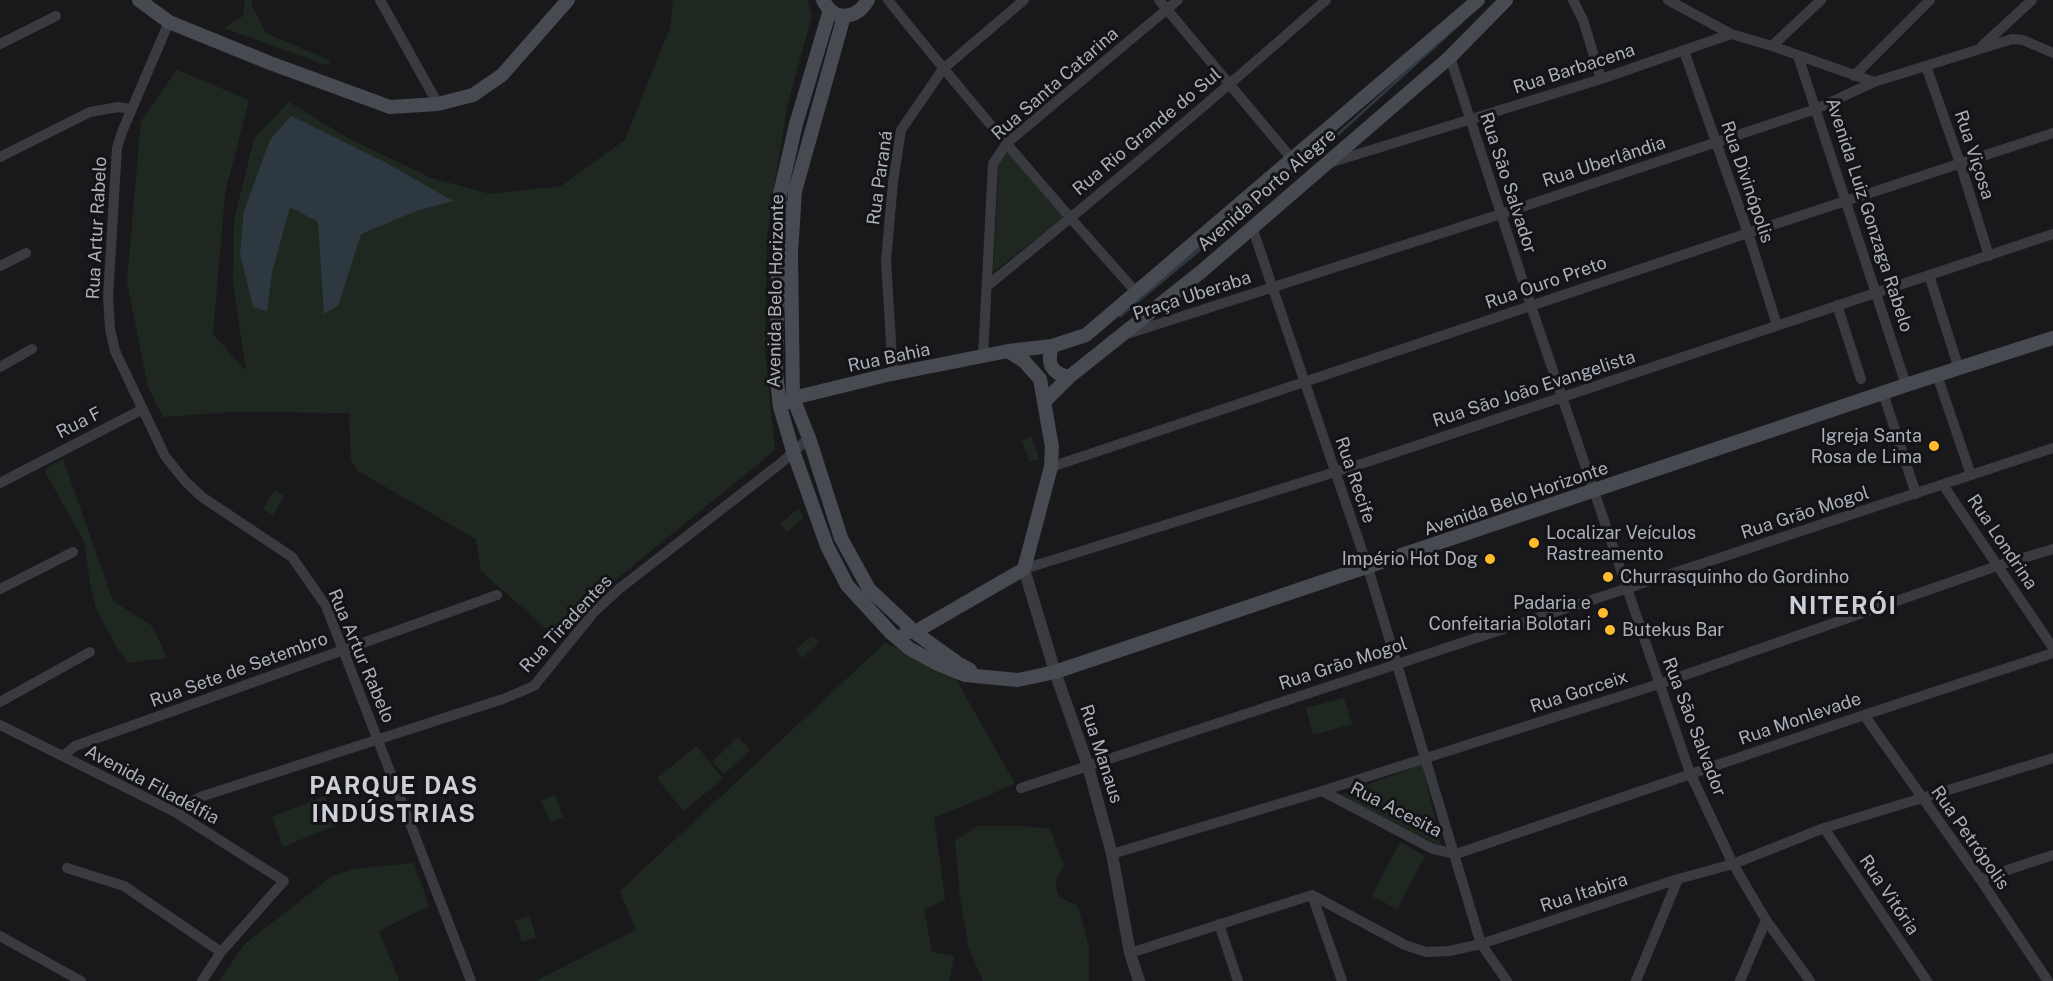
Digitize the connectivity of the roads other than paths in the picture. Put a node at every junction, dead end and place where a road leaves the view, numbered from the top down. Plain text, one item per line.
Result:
1 (139, 0) edge
2 (380, 0) edge
3 (568, 0) edge
4 (868, 0) edge
5 (888, 0) edge
6 (1024, 0) edge
7 (1160, 0) edge
8 (1178, 0) edge
9 (1326, 0) edge
10 (1478, 0) edge
11 (1506, 0) edge
12 (1573, 0) edge
13 (1668, 0) edge
14 (1821, 0) edge
15 (1930, 0) edge
16 (2032, 0) edge
17 (826, 5) edge
18 (1167, 9) junction
19 (56, 16) dead end
20 (844, 16) junction
21 (169, 22) junction
22 (1731, 33) junction
23 (0, 44) edge
24 (1772, 46) junction
25 (1979, 49) junction
26 (1684, 51) junction
27 (2053, 53) edge
28 (1798, 56) junction
29 (1450, 57) junction
30 (1926, 66) junction
31 (943, 69) junction
32 (1854, 76) junction
33 (1600, 79) junction
34 (1874, 82) junction
35 (1231, 84) junction
36 (438, 104) junction
37 (131, 109) junction
38 (1816, 109) junction
39 (1470, 119) junction
40 (2053, 133) edge
41 (1715, 142) junction
42 (1007, 143) junction
43 (0, 157) edge
44 (1292, 159) junction
45 (1960, 163) junction
46 (1323, 165) junction
47 (1846, 200) junction
48 (1501, 214) junction
49 (1070, 219) junction
50 (1252, 227) junction
51 (1748, 232) junction
52 (2053, 234) edge
53 (26, 253) dead end
54 (1989, 255) junction
55 (0, 266) edge
56 (1929, 274) junction
57 (987, 286) junction
58 (1273, 288) junction
59 (1877, 291) junction
60 (1136, 292) junction
61 (1837, 304) junction
62 (1531, 306) junction
63 (1777, 325) junction
64 (1121, 336) junction
65 (2053, 338) edge
66 (1052, 346) junction
67 (32, 349) dead end
68 (1008, 351) junction
69 (983, 356) junction
70 (0, 367) edge
71 (1959, 369) junction
72 (892, 374) junction
73 (1937, 375) junction
74 (1069, 377) junction
75 (1861, 379) dead end
76 (1304, 382) junction
77 (1906, 385) junction
78 (1883, 393) junction
79 (793, 398) junction
80 (1564, 398) junction
81 (1045, 401) junction
82 (780, 407) junction
83 (142, 409) junction
84 (809, 438) junction
85 (2053, 448) edge
86 (793, 451) junction
87 (1051, 467) junction
88 (1334, 471) junction
89 (1971, 476) junction
90 (0, 483) edge
91 (1943, 485) junction
92 (1595, 491) junction
93 (1917, 494) junction
94 (2053, 549) edge
95 (73, 552) dead end
96 (1997, 566) junction
97 (1368, 568) junction
98 (1024, 569) junction
99 (1627, 588) junction
100 (0, 589) edge
101 (496, 595) dead end
102 (915, 632) junction
103 (891, 633) junction
104 (2053, 648) edge
105 (343, 650) junction
106 (90, 652) dead end
107 (2053, 653) edge
108 (1398, 663) junction
109 (1055, 672) junction
110 (988, 678) junction
111 (1659, 684) junction
112 (0, 702) edge
113 (1864, 715) junction
114 (0, 725) edge
115 (378, 740) junction
116 (63, 756) junction
117 (1425, 758) junction
118 (2053, 758) edge
119 (1088, 766) junction
120 (1690, 773) junction
121 (1021, 788) dead end
122 (1322, 791) junction
123 (1923, 799) junction
124 (175, 812) junction
125 (1824, 828) junction
126 (1112, 854) junction
127 (1456, 854) junction
128 (2053, 855) edge
129 (1733, 864) junction
130 (67, 868) dead end
131 (1678, 879) junction
132 (1980, 879) junction
133 (1312, 895) junction
134 (1766, 920) junction
135 (1220, 924) junction
136 (0, 936) edge
137 (1482, 944) junction
138 (220, 952) junction
139 (1130, 953) junction
140 (81, 981) edge
141 (202, 981) edge
142 (471, 981) edge
143 (1139, 981) edge
144 (1238, 981) edge
145 (1342, 981) edge
146 (1507, 981) edge
147 (1635, 981) edge
148 (1740, 981) edge
149 (1810, 981) edge
150 (1927, 981) edge
151 (2048, 981) edge

1 - 21 main road
2 - 36 street
3 - 36 main road
4 - 20 main road
5 - 31 street
6 - 31 street, Rua Paraná
7 - 18 street
8 - 18 street, Rua Santa Catarina
9 - 35 street, Rua Rio Grande do Sul
10 - 44 main road, Avenida Porto Alegre
11 - 29 main road, Avenida Porto Alegre
12 - 33 street
13 - 22 street
14 - 24 street
15 - 32 street
16 - 25 street
17 - 20 main road
17 - 82 main road, Avenida Belo Horizonte
18 - 35 street
18 - 42 street, Rua Santa Catarina
19 - 23 street
20 - 79 main road, Avenida Belo Horizonte
21 - 36 main road
21 - 37 street, Rua Artur Rabelo
22 - 24 street
22 - 26 street, Rua Barbacena
24 - 28 street
25 - 27 street, Rua Uberlândia
25 - 30 street, Rua Uberlândia
26 - 33 street, Rua Barbacena
26 - 41 street, Rua Divinópolis
28 - 32 street
28 - 38 street, Avenida Luiz Gonzaga Rabelo
29 - 39 street, Rua São Salvador
29 - 46 main road, Avenida Porto Alegre
30 - 34 street, Rua Uberlândia
30 - 45 street, Rua Viçosa
31 - 42 street
31 - 72 street, Rua Paraná
32 - 34 street
33 - 39 street, Rua Barbacena
34 - 38 street, Rua Uberlândia
35 - 44 street
35 - 49 street, Rua Rio Grande do Sul
37 - 43 street
37 - 83 street, Rua Artur Rabelo
38 - 41 street, Rua Uberlândia
38 - 47 street, Avenida Luiz Gonzaga Rabelo
39 - 46 street, Rua Barbacena
39 - 48 street, Rua São Salvador
40 - 45 street, Rua Ouro Preto
41 - 48 street, Rua Uberlândia
41 - 51 street, Rua Divinópolis
42 - 49 street
42 - 57 street, Rua Santa Catarina
44 - 60 main road, Avenida Porto Alegre
45 - 47 street, Rua Ouro Preto
45 - 54 street, Rua Viçosa
46 - 50 main road, Avenida Porto Alegre
47 - 51 street, Rua Ouro Preto
47 - 59 street, Avenida Luiz Gonzaga Rabelo
48 - 58 street, Rua Uberlândia
48 - 62 street, Rua São Salvador
49 - 57 street, Rua Rio Grande do Sul
49 - 60 street
50 - 58 street, Rua Recife
50 - 64 main road, Avenida Porto Alegre
51 - 62 street, Rua Ouro Preto
51 - 63 street, Rua Divinópolis
52 - 54 street, Rua São João Evangelista
53 - 55 street
54 - 56 street, Rua São João Evangelista
56 - 59 street, Rua São João Evangelista
56 - 71 street
57 - 69 street, Rua Santa Catarina
58 - 64 street, Praça Uberaba
58 - 76 street, Rua Recife
59 - 61 street, Rua São João Evangelista
59 - 77 street, Avenida Luiz Gonzaga Rabelo
60 - 66 main road, Avenida Porto Alegre
61 - 63 street, Rua São João Evangelista
61 - 75 street
62 - 76 street, Rua Ouro Preto
62 - 80 street, Rua São Salvador
63 - 80 street, Rua São João Evangelista
64 - 74 main road, Avenida Porto Alegre
65 - 71 main road, Avenida Belo Horizonte
66 - 68 main road, Avenida Porto Alegre
66 - 74 main road
67 - 70 street
68 - 69 main road, Rua Bahia
68 - 81 main road
69 - 72 main road, Rua Bahia
71 - 73 main road, Avenida Belo Horizonte
72 - 79 main road, Rua Bahia
73 - 77 main road, Avenida Belo Horizonte
73 - 89 street
74 - 81 main road, Avenida Porto Alegre
76 - 87 street, Rua Ouro Preto
76 - 88 street, Rua Recife
77 - 78 main road, Avenida Belo Horizonte
78 - 92 main road, Avenida Belo Horizonte
78 - 93 street
79 - 82 main road, Rua Bahia
79 - 84 main road, Avenida Belo Horizonte
80 - 88 street, Rua São João Evangelista
80 - 92 street, Rua São Salvador
81 - 87 main road
82 - 86 main road, Avenida Belo Horizonte
83 - 90 street, Rua F
83 - 105 street, Rua Artur Rabelo
84 - 86 street, Rua Tiradentes
84 - 102 main road, Avenida Belo Horizonte
85 - 89 street, Rua Grão Mogol
86 - 103 main road, Avenida Belo Horizonte
86 - 115 street, Rua Tiradentes
87 - 98 main road
88 - 97 street, Rua Recife
88 - 98 street, Rua São João Evangelista
89 - 91 street, Rua Grão Mogol
91 - 93 street, Rua Grão Mogol
91 - 96 street, Rua Londrina
92 - 97 main road, Avenida Belo Horizonte
92 - 99 street, Rua São Salvador
93 - 99 street, Rua Grão Mogol
94 - 96 street, Rua Gorceix
95 - 100 street
96 - 104 street, Rua Londrina
96 - 111 street, Rua Gorceix
97 - 108 street, Rua Recife
97 - 109 main road, Avenida Belo Horizonte
98 - 102 main road
98 - 109 street, Rua Manaus
99 - 108 street, Rua Grão Mogol
99 - 111 street, Rua São Salvador
101 - 105 street, Rua Sete de Setembro
102 - 103 main road
102 - 110 main road, Avenida Belo Horizonte
103 - 110 main road, Avenida Belo Horizonte
105 - 115 street, Rua Artur Rabelo
105 - 116 street, Rua Sete de Setembro
106 - 112 street
107 - 113 street, Rua Monlevade
108 - 117 street, Rua Recife
108 - 119 street, Rua Grão Mogol
109 - 110 main road, Avenida Belo Horizonte
109 - 119 street, Rua Manaus
111 - 117 street, Rua Gorceix
111 - 120 street, Rua São Salvador
113 - 120 street, Rua Monlevade
113 - 123 street, Rua Petrópolis
114 - 116 street, Avenida Filadélfia
115 - 124 street, Rua Tiradentes
115 - 142 street, Rua Artur Rabelo
116 - 124 street, Avenida Filadélfia
117 - 122 street, Rua Gorceix
117 - 127 street, Rua Recife
118 - 123 street, Rua Itabira
119 - 121 street, Rua Grão Mogol
119 - 126 street, Rua Manaus
120 - 127 street, Rua Monlevade
120 - 129 street, Rua São Salvador
122 - 126 street, Rua Gorceix
122 - 127 street, Rua Acesita
123 - 125 street, Rua Itabira
123 - 132 street, Rua Petrópolis
124 - 138 street, Avenida Filadélfia
125 - 129 street, Rua Itabira
125 - 150 street, Rua Vitória
126 - 139 street, Rua Manaus
127 - 137 street, Rua Recife
128 - 132 street
129 - 131 street, Rua Itabira
129 - 134 street, Rua São Salvador
130 - 138 street
131 - 137 street, Rua Itabira
131 - 147 street
132 - 151 street, Rua Petrópolis
133 - 135 street
133 - 137 street, Rua Itabira
133 - 145 street
134 - 148 street
134 - 149 street, Rua São Salvador
135 - 139 street
135 - 144 street
136 - 140 street
137 - 146 street, Rua Recife
138 - 141 street
139 - 143 street, Rua Manaus

